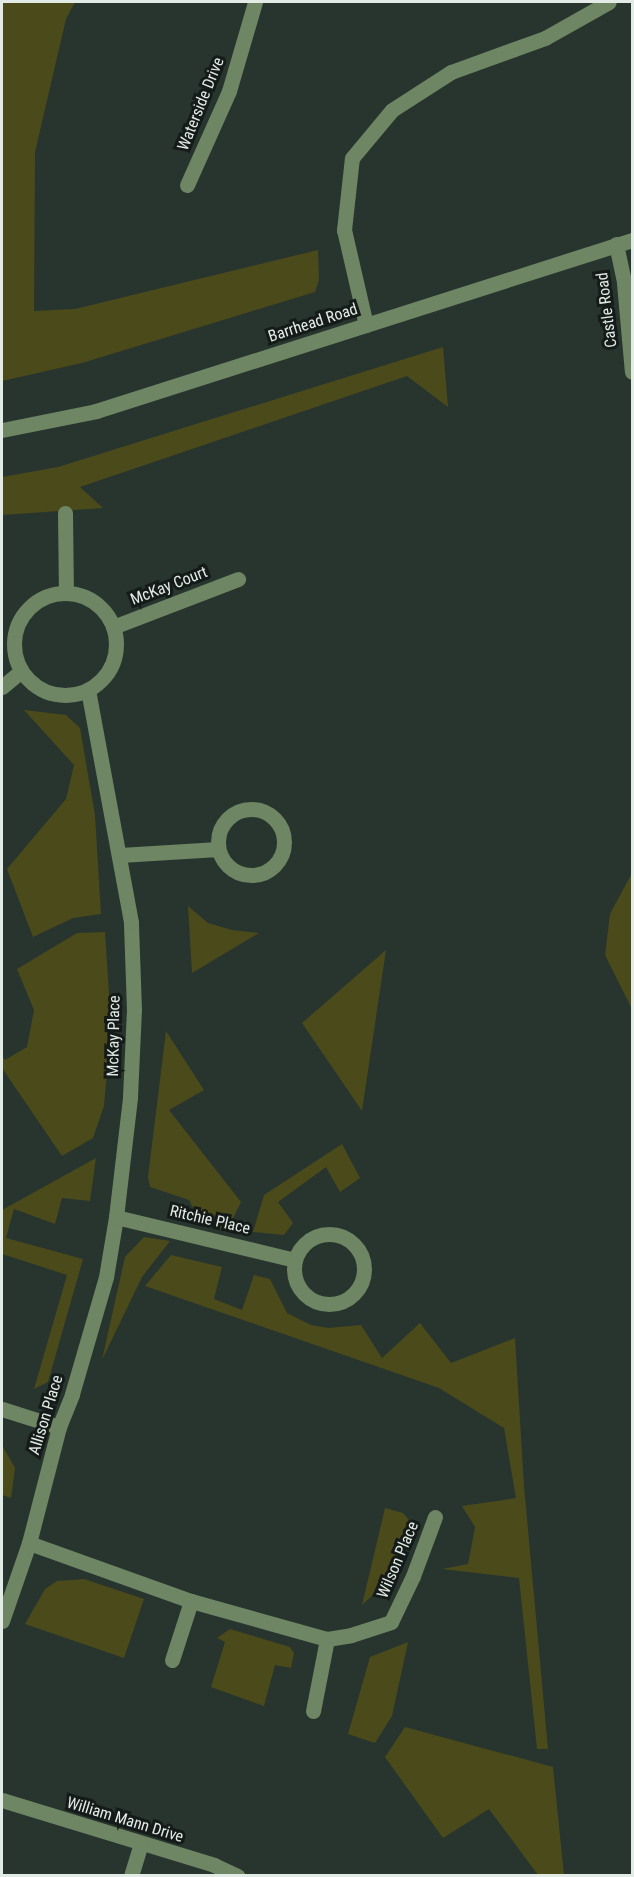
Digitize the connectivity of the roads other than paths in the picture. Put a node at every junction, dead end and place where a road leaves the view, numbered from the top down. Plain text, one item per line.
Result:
1 (255, 2) edge
2 (609, 2) edge
3 (187, 185) dead end
4 (633, 240) edge
5 (616, 244) junction
6 (366, 325) junction
7 (633, 372) edge
8 (2, 430) edge
9 (64, 513) dead end
10 (238, 579) dead end
11 (66, 593) junction
12 (113, 627) junction
13 (21, 671) junction
14 (2, 687) edge
15 (88, 690) junction
16 (218, 849) junction
17 (120, 855) junction
18 (116, 1217) junction
19 (295, 1260) junction
20 (2, 1409) edge
21 (59, 1427) junction
22 (435, 1517) dead end
23 (29, 1543) junction
24 (191, 1601) junction
25 (2, 1621) edge
26 (327, 1639) junction
27 (171, 1660) dead end
28 (313, 1711) dead end
29 (2, 1800) edge
30 (141, 1844) junction
31 (131, 1875) edge
32 (238, 1875) edge

1 - 3 street, Waterside Drive
2 - 6 street
4 - 5 street, Barrhead Road
5 - 6 street, Barrhead Road
5 - 7 street, Castle Road
6 - 8 street, Barrhead Road
9 - 11 street
10 - 12 street, McKay Court
11 - 12 street
11 - 13 street
12 - 15 street
13 - 14 street
13 - 15 street
15 - 17 street, McKay Place
16 - 16 street
16 - 17 street
17 - 18 street, McKay Place
18 - 19 street, Ritchie Place
18 - 21 street, Allison Place
19 - 19 street
20 - 21 street
21 - 23 street, Allison Place
22 - 26 street, Wilson Place
23 - 24 street, Wilson Place
23 - 25 street, Allison Place
24 - 26 street, Wilson Place
24 - 27 street
26 - 28 street
29 - 30 street, William Mann Drive
30 - 31 street
30 - 32 street, William Mann Drive

